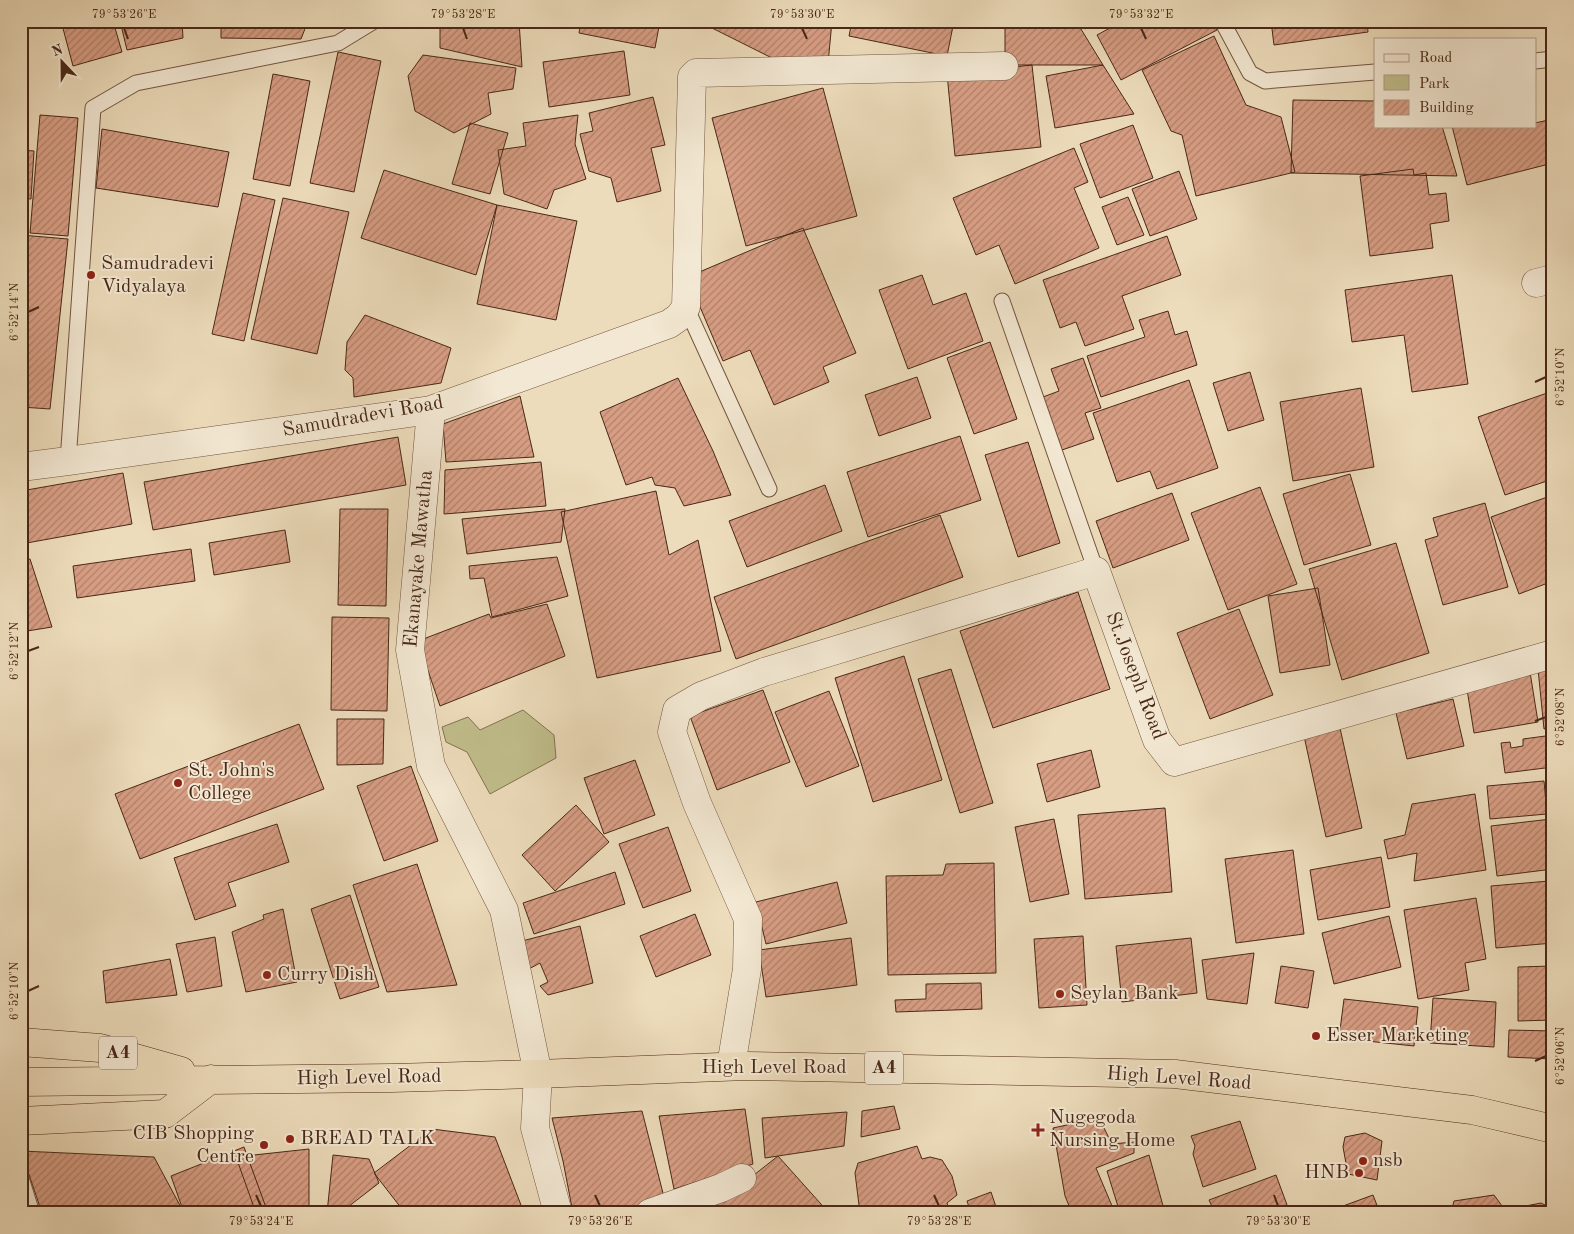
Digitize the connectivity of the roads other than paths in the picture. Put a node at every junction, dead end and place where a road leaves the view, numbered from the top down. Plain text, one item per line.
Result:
1 (374, 21) edge
2 (1222, 21) edge
3 (1553, 59) edge
4 (1536, 61) edge
5 (1004, 66) dead end
6 (1374, 72) edge
7 (1002, 301) dead end
8 (686, 307) junction
9 (431, 410) junction
10 (68, 461) junction
11 (21, 466) edge
12 (769, 489) dead end
13 (1096, 571) junction
14 (1553, 654) edge
15 (21, 1042) edge
16 (731, 1066) junction
17 (538, 1074) junction
18 (211, 1079) junction
19 (21, 1082) edge
20 (21, 1121) edge
21 (1553, 1129) edge
22 (21, 1178) edge
23 (742, 1178) dead end
24 (32, 1213) edge
25 (558, 1213) edge
26 (650, 1213) edge

1 - 10 lane
2 - 6 lane
3 - 4 lane
5 - 8 street
7 - 13 lane
8 - 9 street, Samudradevi Road
8 - 12 lane
9 - 10 street, Samudradevi Road
9 - 17 street, Ekanayake Mawatha
10 - 11 street, Samudradevi Road
13 - 14 street, St.Joseph Road
13 - 16 street
15 - 18 highway, A4
16 - 17 highway, High Level Road / A4
16 - 21 highway, High Level Road / A4
17 - 18 highway, High Level Road / A4
17 - 25 street, Ekanayake Mawatha
18 - 19 highway, High Level Road / A4
18 - 20 highway
22 - 24 lane
23 - 26 street

